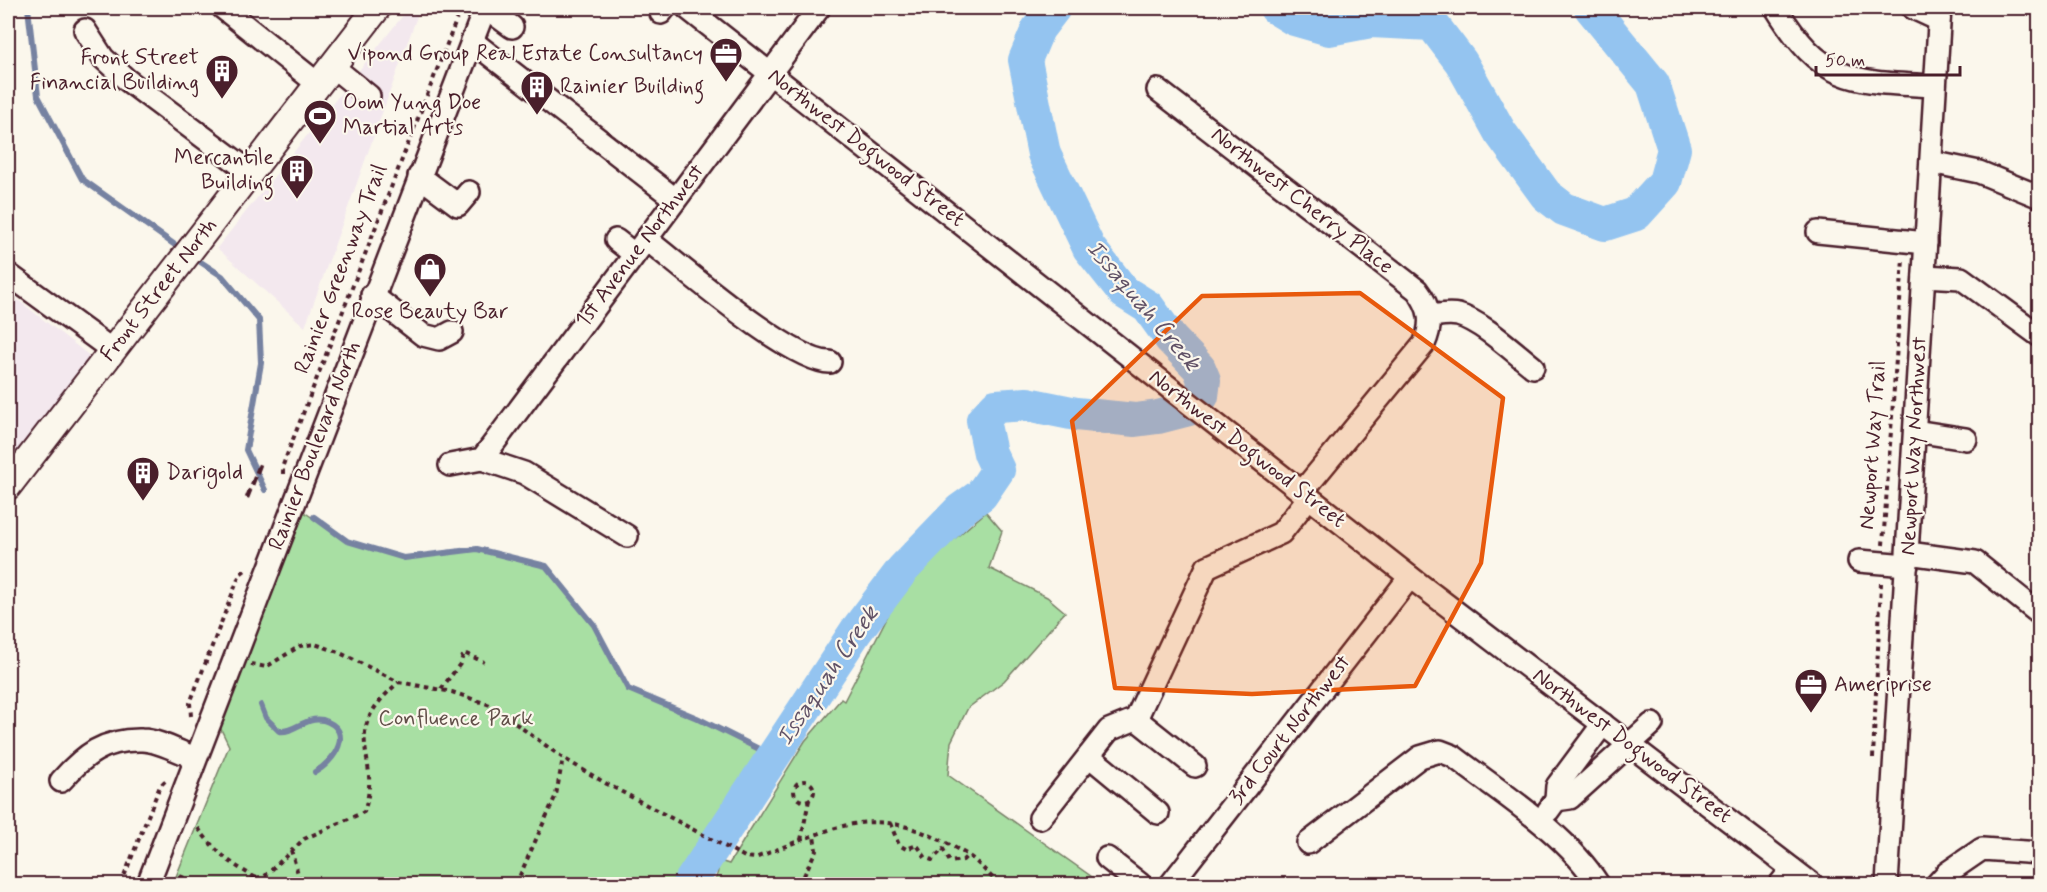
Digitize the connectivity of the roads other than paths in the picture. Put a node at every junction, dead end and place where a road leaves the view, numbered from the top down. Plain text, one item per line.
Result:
1 (223, 8) edge
2 (377, 8) edge
3 (485, 8) edge
4 (687, 8) edge
5 (819, 8) edge
6 (1776, 8) edge
7 (1913, 8) edge
8 (1940, 14) edge
9 (512, 27) dead end
10 (85, 30) dead end
11 (472, 41) junction
12 (769, 72) junction
13 (325, 75) junction
14 (1935, 86) junction
15 (1158, 90) dead end
16 (369, 96) dead end
17 (1931, 162) junction
18 (250, 172) junction
19 (419, 176) junction
20 (469, 192) dead end
21 (2040, 197) edge
22 (675, 199) junction
23 (1818, 232) dead end
24 (616, 240) dead end
25 (1926, 243) junction
26 (640, 246) junction
27 (8, 274) edge
28 (1924, 276) junction
29 (372, 295) junction
30 (1430, 319) junction
31 (452, 332) dead end
32 (2040, 336) edge
33 (112, 351) junction
34 (830, 362) dead end
35 (1533, 367) dead end
36 (1915, 431) junction
37 (1966, 439) dead end
38 (482, 459) junction
39 (450, 465) dead end
40 (8, 486) edge
41 (1306, 495) junction
42 (627, 536) dead end
43 (1908, 559) junction
44 (1859, 561) dead end
45 (1410, 577) junction
46 (2040, 614) edge
47 (1136, 719) junction
48 (1603, 724) junction
49 (1652, 724) dead end
50 (1629, 745) junction
51 (188, 756) junction
52 (1089, 756) junction
53 (1195, 766) dead end
54 (61, 781) dead end
55 (1556, 800) junction
56 (1158, 813) dead end
57 (1040, 818) dead end
58 (1539, 822) junction
59 (1308, 843) dead end
60 (2040, 853) edge
61 (1107, 858) dead end
62 (1786, 877) edge
63 (1177, 882) edge
64 (148, 885) edge
65 (1140, 885) edge
66 (1598, 885) edge
67 (1812, 885) edge
68 (1887, 885) edge
69 (1937, 885) edge

1 - 13 street
2 - 13 main road, Front Street North
3 - 9 street
3 - 11 street, Rainier Boulevard North
4 - 12 street, Northwest Dogwood Street
5 - 12 street, 1st Avenue Northwest
6 - 14 street
7 - 8 street
8 - 14 street, Newport Way Northwest
10 - 18 street
11 - 19 street, Rainier Boulevard North
11 - 22 street
12 - 22 street, 1st Avenue Northwest
12 - 41 street, Northwest Dogwood Street
13 - 16 street
13 - 18 main road, Front Street North
14 - 17 street, Newport Way Northwest
15 - 30 street, Northwest Cherry Place
17 - 21 street
17 - 25 street, Newport Way Northwest
18 - 33 main road, Front Street North
19 - 20 street
19 - 29 street, Rainier Boulevard North
22 - 26 street, 1st Avenue Northwest
23 - 25 street
24 - 26 street
25 - 28 street, Newport Way Northwest
26 - 34 street
26 - 38 street, 1st Avenue Northwest
27 - 33 street
28 - 32 street
28 - 36 street, Newport Way Northwest
29 - 31 street
29 - 51 street, Rainier Boulevard North
30 - 35 street
30 - 41 street
33 - 40 main road, Front Street North
36 - 37 street
36 - 43 street, Newport Way Northwest
38 - 39 street
38 - 42 street
41 - 45 street, Northwest Dogwood Street
41 - 47 street
43 - 44 street
43 - 46 street
43 - 68 street, Newport Way Northwest
45 - 48 street, Northwest Dogwood Street
45 - 63 street, 3rd Court Northwest
47 - 52 street
47 - 53 street
48 - 50 street, Northwest Dogwood Street
48 - 55 street
49 - 50 street
50 - 55 street
50 - 62 street, Northwest Dogwood Street
51 - 54 street
51 - 64 street, Rainier Boulevard North
52 - 56 street
52 - 57 street
55 - 58 street
58 - 59 street
58 - 66 street
60 - 69 street
61 - 65 street
62 - 67 street, Northwest Dogwood Street

